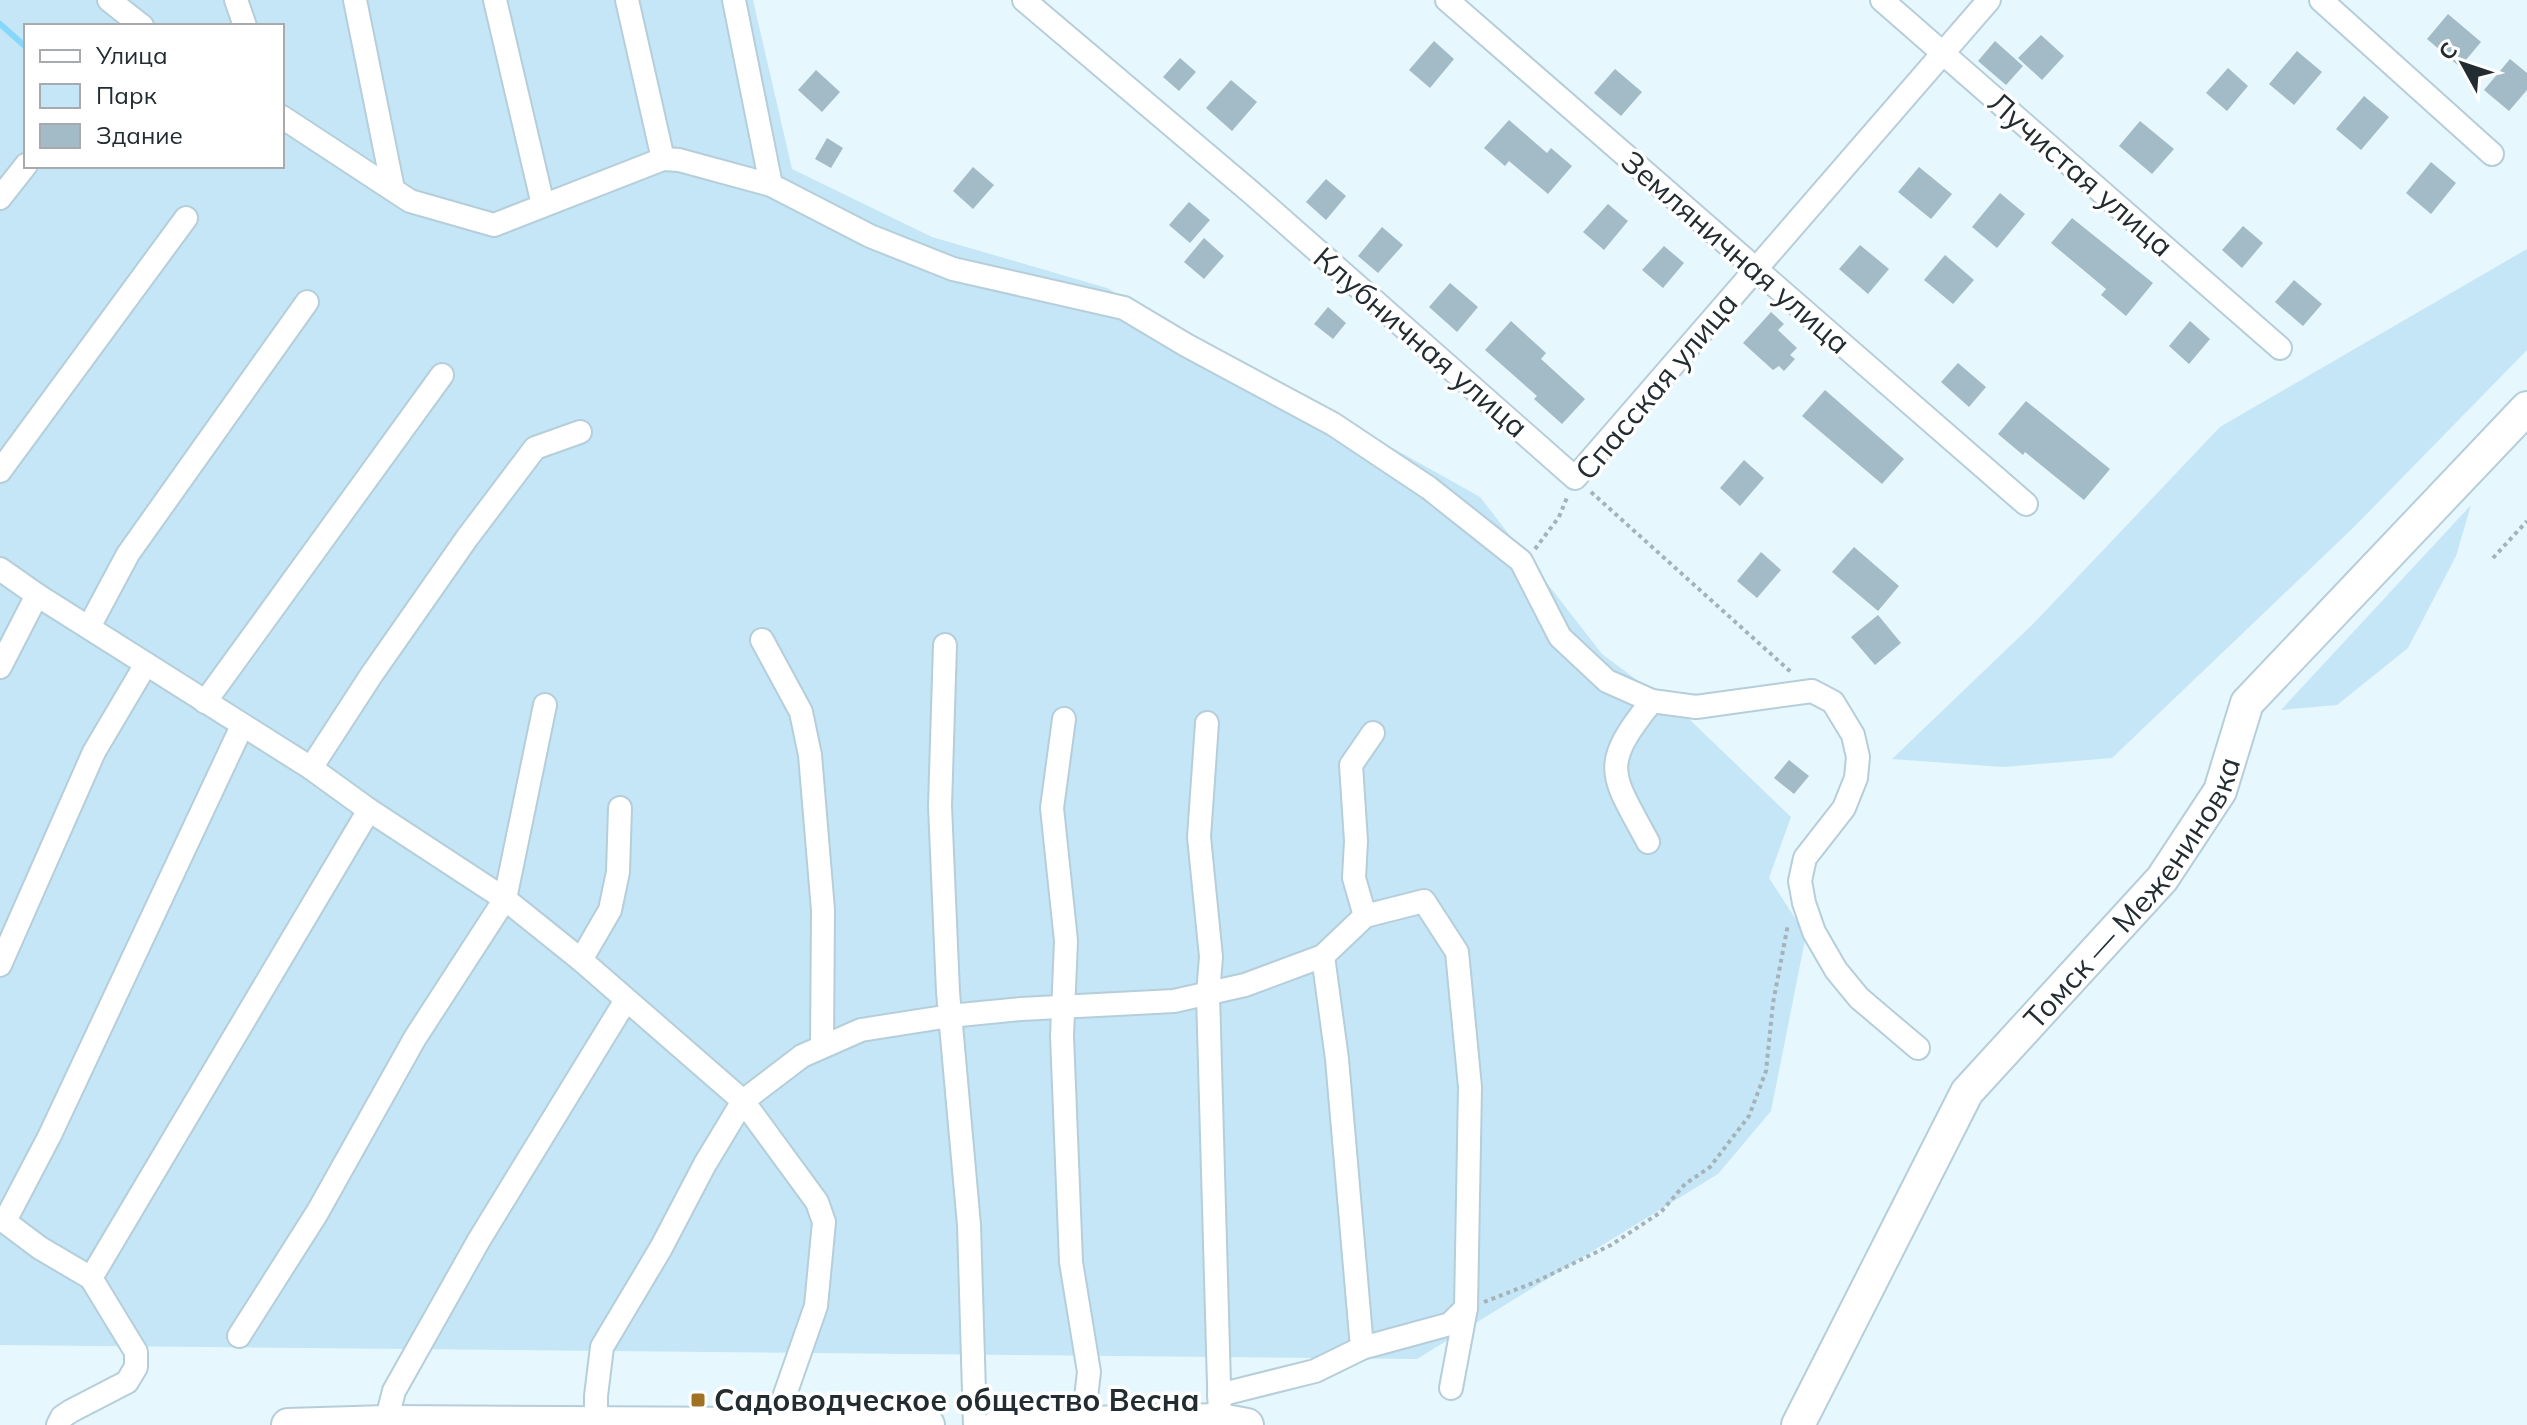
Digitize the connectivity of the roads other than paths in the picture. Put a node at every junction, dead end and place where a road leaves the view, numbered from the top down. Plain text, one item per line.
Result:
1 (109, 0) edge
2 (236, 0) edge
3 (355, 0) edge
4 (495, 0) edge
5 (627, 0) edge
6 (734, 0) edge
7 (1024, 0) edge
8 (1447, 0) edge
9 (1882, 0) edge
10 (1989, 0) edge
11 (2321, 0) edge
12 (139, 24) edge
13 (244, 24) edge
14 (1943, 53) junction
15 (284, 118) edge
16 (2492, 154) dead end
17 (663, 159) junction
18 (24, 168) edge
19 (771, 185) junction
20 (393, 189) junction
21 (0, 198) edge
22 (543, 205) junction
23 (186, 218) dead end
24 (1756, 268) junction
25 (307, 302) dead end
26 (2280, 348) dead end
27 (442, 375) dead end
28 (2527, 408) edge
29 (580, 432) dead end
30 (0, 471) edge
31 (1575, 478) joint
32 (2026, 504) dead end
33 (0, 569) edge
34 (37, 595) junction
35 (89, 627) junction
36 (762, 640) dead end
37 (945, 645) dead end
38 (146, 664) junction
39 (0, 667) edge
40 (1652, 701) junction
41 (205, 702) junction
42 (545, 705) dead end
43 (1064, 719) dead end
44 (1207, 723) dead end
45 (242, 726) junction
46 (1373, 733) dead end
47 (311, 768) junction
48 (620, 808) dead end
49 (369, 810) junction
50 (1648, 842) dead end
51 (505, 899) junction
52 (1365, 916) junction
53 (1323, 956) junction
54 (581, 960) junction
55 (0, 965) edge
56 (1208, 994) junction
57 (626, 1000) junction
58 (1061, 1007) junction
59 (950, 1016) junction
60 (822, 1046) junction
61 (1918, 1048) dead end
62 (743, 1101) junction
63 (2, 1220) edge
64 (91, 1278) junction
65 (1466, 1308) junction
66 (239, 1336) dead end
67 (1362, 1348) junction
68 (1451, 1388) dead end
69 (1229, 1413) edge
70 (386, 1422) junction
71 (596, 1423) junction
72 (1083, 1423) junction
73 (1158, 1423) edge
74 (776, 1424) edge
75 (58, 1425) edge
76 (288, 1425) edge
77 (928, 1425) edge
78 (975, 1425) edge
79 (999, 1425) edge
80 (1798, 1425) edge

1 - 12 street
2 - 13 street
3 - 20 street
4 - 22 street
5 - 17 street
6 - 19 street
7 - 31 street, Клубничная улица
8 - 24 street, Земляничная улица
9 - 14 street, Лучистая улица
10 - 14 street, Спасская улица
11 - 16 street
14 - 24 street, Спасская улица
14 - 26 street, Лучистая улица
15 - 20 street
17 - 19 street
17 - 22 street
18 - 21 street
19 - 40 street
20 - 22 street
23 - 30 street
24 - 31 street, Спасская улица
24 - 32 street, Земляничная улица
25 - 35 street
27 - 41 street
28 - 80 street, Томск — Межениновка
29 - 47 street
33 - 34 street
34 - 35 street
34 - 39 street
35 - 38 street
36 - 60 street
37 - 59 street
38 - 41 street
38 - 55 street
40 - 50 street
40 - 61 street
41 - 45 street
42 - 51 street
43 - 58 street
44 - 56 street
45 - 47 street
45 - 63 street
46 - 52 street
47 - 49 street
48 - 54 street
49 - 51 street
49 - 64 street
51 - 54 street
51 - 66 street
52 - 53 street
52 - 65 street
53 - 56 street
53 - 67 street
54 - 57 street
56 - 58 street
56 - 69 street
57 - 62 street
57 - 70 street
58 - 59 street
58 - 72 street
59 - 60 street
59 - 78 street
60 - 62 street
62 - 71 street
62 - 74 street
63 - 64 street
64 - 75 street
65 - 67 street
65 - 68 street
67 - 69 street
69 - 73 street
70 - 71 street
70 - 76 street
71 - 74 street
72 - 73 street
72 - 79 street
74 - 77 street

